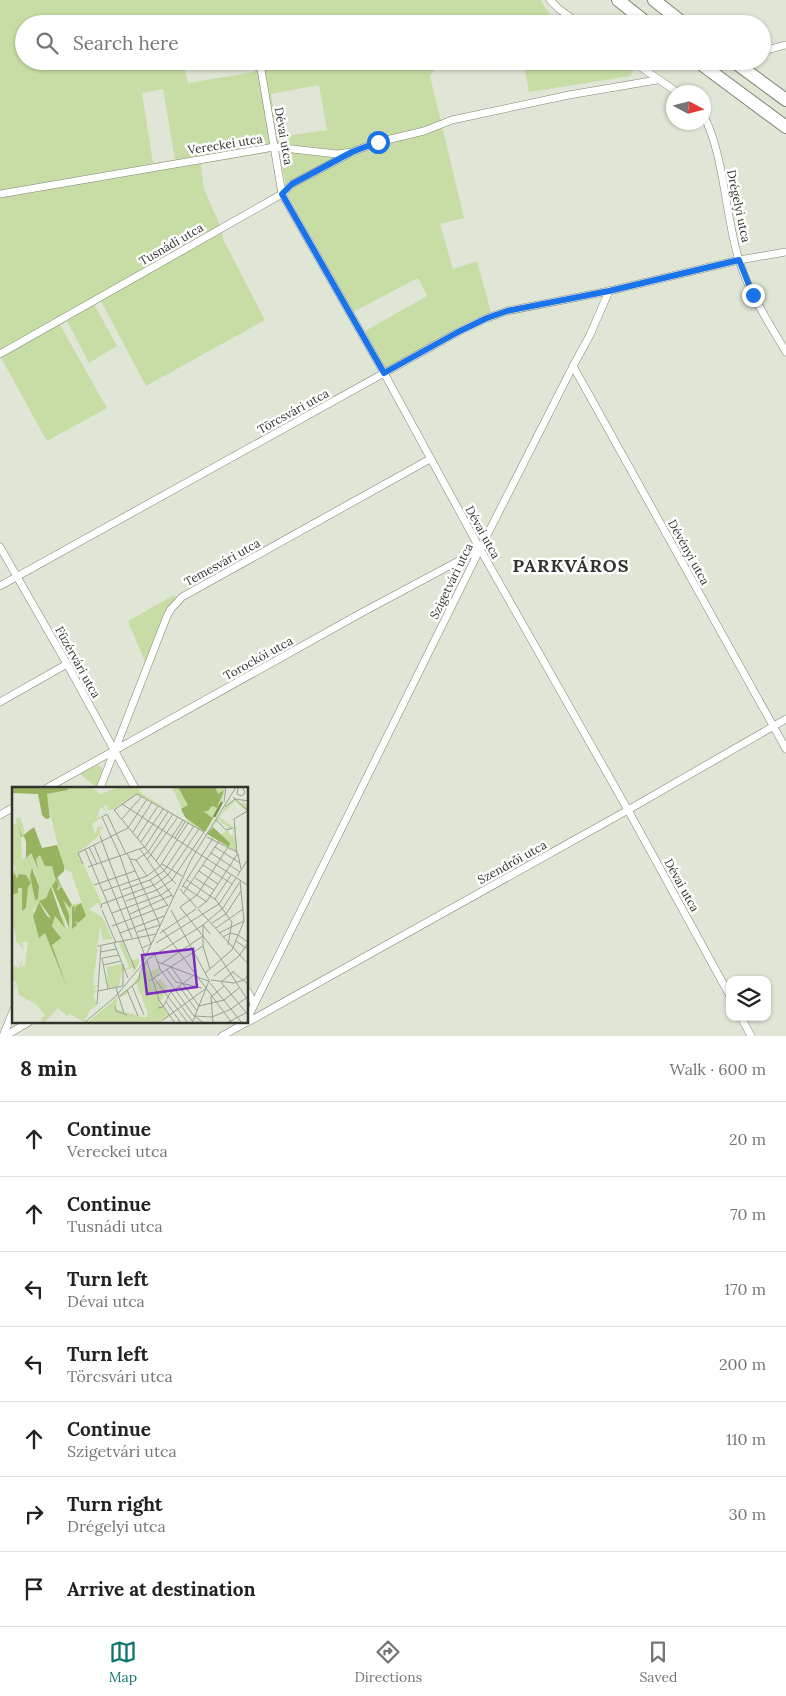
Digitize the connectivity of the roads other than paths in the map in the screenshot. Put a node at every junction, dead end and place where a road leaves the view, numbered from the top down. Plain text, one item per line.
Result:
1 (550, 0) edge
2 (618, 0) edge
3 (654, 0) edge
4 (567, 15) edge
5 (637, 15) edge
6 (673, 15) edge
7 (786, 46) edge
8 (771, 49) edge
9 (261, 70) edge
10 (644, 70) edge
11 (709, 70) edge
12 (745, 70) edge
13 (657, 80) junction
14 (666, 85) edge
15 (786, 100) edge
16 (786, 127) edge
17 (709, 130) edge
18 (274, 148) junction
19 (352, 152) junction
20 (0, 194) edge
21 (282, 194) junction
22 (786, 252) edge
23 (739, 260) junction
24 (609, 291) junction
25 (786, 352) edge
26 (0, 354) edge
27 (573, 366) junction
28 (384, 373) junction
29 (430, 459) junction
30 (0, 547) edge
31 (480, 549) junction
32 (17, 576) junction
33 (0, 586) edge
34 (67, 664) junction
35 (0, 702) edge
36 (779, 723) edge
37 (786, 749) edge
38 (114, 751) junction
39 (49, 787) edge
40 (100, 787) edge
41 (134, 787) edge
42 (12, 808) edge
43 (628, 810) junction
44 (0, 815) edge
45 (726, 989) edge
46 (249, 994) edge
47 (254, 1004) junction
48 (12, 1014) edge
49 (249, 1015) edge
50 (249, 1019) edge
51 (743, 1021) edge
52 (25, 1024) edge
53 (241, 1024) edge
54 (244, 1024) edge
55 (4, 1036) edge
56 (222, 1036) edge
57 (237, 1036) edge
58 (751, 1036) edge

1 - 4 street
2 - 5 highway
3 - 6 highway
7 - 8 street
9 - 18 street, Dévai utca
10 - 13 street
11 - 16 highway
12 - 15 highway
13 - 14 street
13 - 19 street, Vereckei utca
17 - 23 street, Drégelyi utca
18 - 19 street, Vereckei utca
18 - 20 street, Vereckei utca
18 - 21 street, Dévai utca
19 - 21 street, Tusnádi utca
21 - 26 street, Tusnádi utca
21 - 28 street, Dévai utca
22 - 23 street
23 - 24 street
23 - 25 street, Drégelyi utca
24 - 27 street, Szigetvári utca
24 - 28 street, Törcsvári utca
27 - 31 street, Szigetvári utca
27 - 36 street, Dévényi utca
28 - 29 street, Dévai utca
28 - 32 street, Törcsvári utca
29 - 31 street, Dévai utca
29 - 38 street, Temesvári utca
30 - 32 street, Füzérvári utca
31 - 38 street, Torockói utca
31 - 43 street, Dévai utca
31 - 47 street, Szigetvári utca
32 - 33 street, Törcsvári utca
32 - 34 street, Füzérvári utca
34 - 35 street
34 - 38 street, Füzérvári utca
36 - 37 street, Dévényi utca
36 - 43 street, Szendrői utca
38 - 39 street, Torockói utca
38 - 40 street, Temesvári utca
38 - 41 street, Füzérvári utca
42 - 44 street
43 - 45 street, Dévai utca
43 - 50 street, Szendrői utca
46 - 47 street
47 - 49 street, Szigetvári utca
48 - 55 street
51 - 58 street
52 - 55 street
53 - 56 street, Szendrői utca
54 - 57 street, Szigetvári utca

